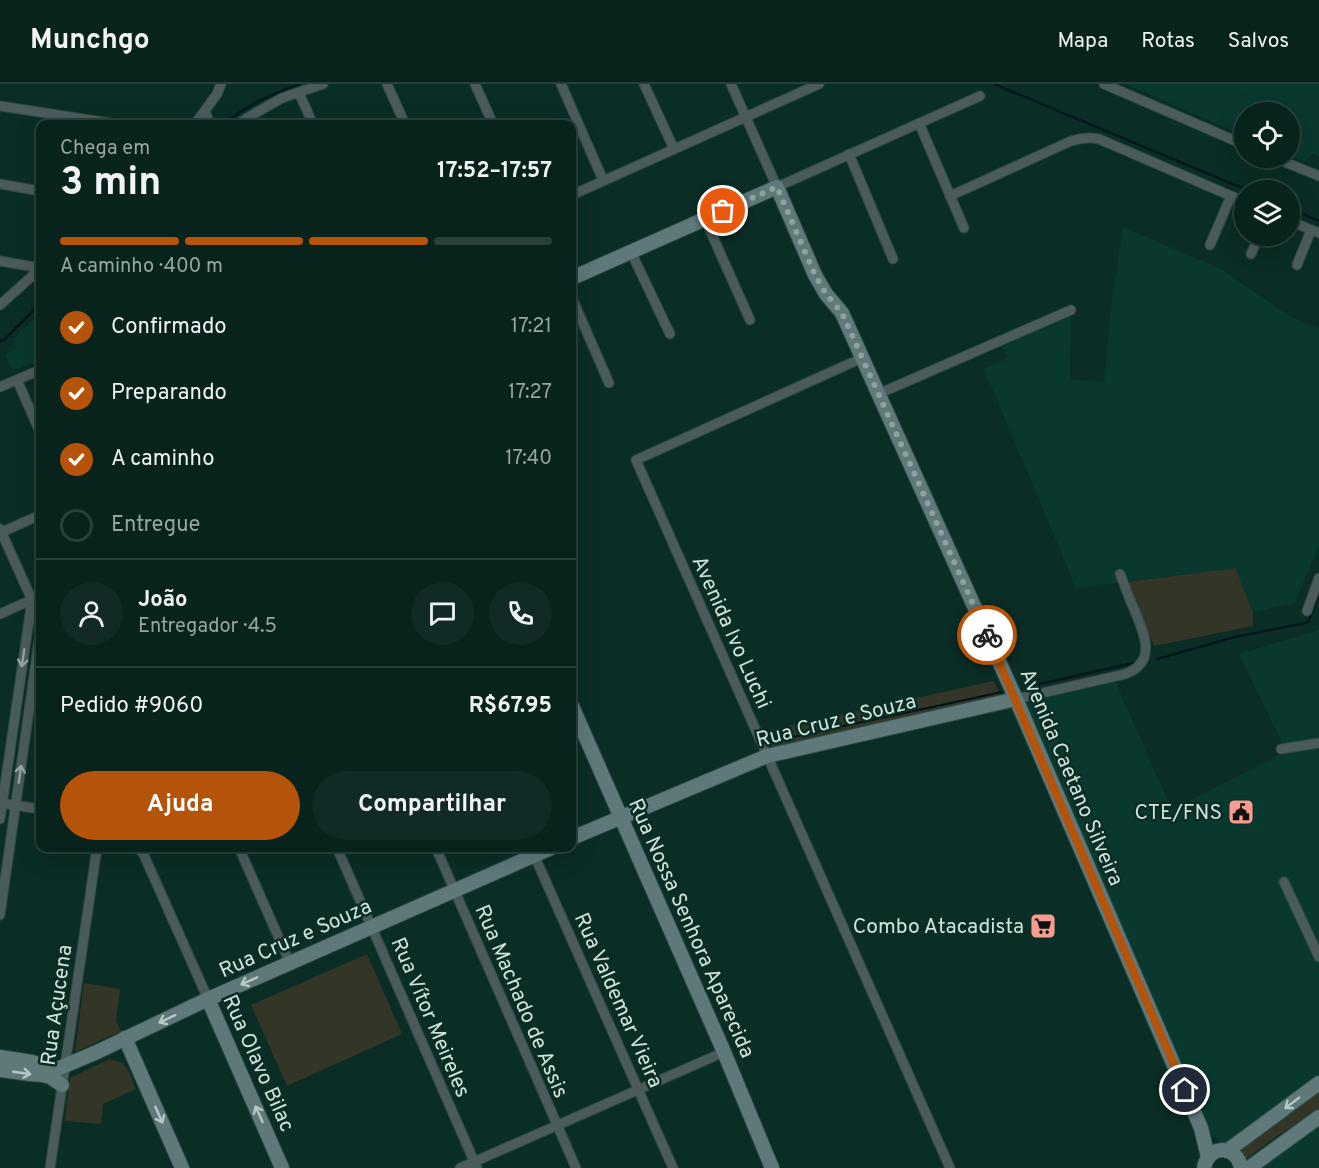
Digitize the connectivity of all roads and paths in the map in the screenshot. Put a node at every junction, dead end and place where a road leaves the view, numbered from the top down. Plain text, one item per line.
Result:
1 (221, 84) edge
2 (323, 84) edge
3 (387, 84) edge
4 (474, 84) edge
5 (561, 84) edge
6 (644, 84) edge
7 (731, 84) edge
8 (818, 84) edge
9 (1104, 84) edge
10 (299, 93) junction
11 (980, 96) dead end
12 (0, 106) edge
13 (205, 111) junction
14 (746, 117) junction
15 (90, 120) edge
16 (198, 120) edge
17 (209, 120) edge
18 (244, 120) edge
19 (311, 120) edge
20 (403, 120) edge
21 (491, 120) edge
22 (919, 123) junction
23 (1234, 140) edge
24 (674, 149) junction
25 (849, 154) junction
26 (1299, 168) edge
27 (1319, 176) edge
28 (603, 180) junction
29 (0, 184) edge
30 (777, 187) junction
31 (36, 190) edge
32 (576, 193) edge
33 (950, 196) junction
34 (1232, 196) joint
35 (705, 219) junction
36 (1300, 225) edge
37 (964, 228) dead end
38 (1315, 232) edge
39 (1210, 245) dead end
40 (1255, 246) edge
41 (631, 252) junction
42 (1251, 254) dead end
43 (893, 260) dead end
44 (0, 261) edge
45 (1297, 265) dead end
46 (36, 267) edge
47 (36, 272) edge
48 (576, 276) edge
49 (0, 305) edge
50 (576, 307) edge
51 (1071, 310) dead end
52 (750, 321) dead end
53 (670, 334) dead end
54 (862, 358) junction
55 (36, 372) edge
56 (17, 380) junction
57 (609, 383) dead end
58 (0, 387) edge
59 (878, 394) junction
60 (36, 423) edge
61 (36, 517) edge
62 (0, 532) edge
63 (1120, 574) dead end
64 (1319, 578) edge
65 (36, 598) edge
66 (1307, 611) dead end
67 (0, 614) edge
68 (36, 662) edge
69 (1016, 699) junction
70 (576, 715) edge
71 (1319, 742) edge
72 (1281, 749) dead end
73 (767, 756) junction
74 (1, 803) edge
75 (16, 806) junction
76 (36, 808) edge
77 (620, 817) junction
78 (0, 819) edge
79 (576, 836) edge
80 (96, 852) edge
81 (142, 852) edge
82 (241, 852) edge
83 (339, 852) edge
84 (438, 852) edge
85 (531, 852) edge
86 (533, 852) edge
87 (1284, 882) dead end
88 (455, 890) junction
89 (0, 915) edge
90 (372, 927) junction
91 (1319, 957) edge
92 (290, 963) junction
93 (208, 999) junction
94 (125, 1038) junction
95 (99, 1050) junction
96 (724, 1052) junction
97 (0, 1057) edge
98 (136, 1063) junction
99 (61, 1067) junction
100 (0, 1070) edge
101 (43, 1075) junction
102 (1319, 1083) edge
103 (62, 1085) junction
104 (639, 1089) junction
105 (1319, 1117) edge
106 (557, 1125) junction
107 (1201, 1128) junction
108 (1224, 1150) junction
109 (475, 1165) edge
110 (1205, 1165) edge
111 (50, 1168) edge
112 (182, 1168) edge
113 (282, 1168) edge
114 (460, 1168) edge
115 (576, 1168) edge
116 (673, 1168) edge
117 (772, 1168) edge
118 (950, 1168) edge
119 (1241, 1168) edge
120 (1249, 1168) edge

1 - 13 street
2 - 10 street
3 - 20 street
4 - 21 street
5 - 28 street
6 - 24 street
7 - 14 street
8 - 14 street
9 - 23 street
10 - 18 street
10 - 19 street
11 - 22 street
12 - 15 street
13 - 16 street
13 - 17 street
14 - 24 street
14 - 30 street
22 - 25 street
22 - 33 street
24 - 28 street
25 - 30 street
25 - 43 street
26 - 27 street
28 - 32 street
29 - 31 street
30 - 35 main road
30 - 54 main road, Avenida Caetano Silveira
33 - 34 street
33 - 37 street
34 - 39 street
35 - 41 main road
35 - 52 street
36 - 38 street
38 - 45 street
40 - 42 street
41 - 48 main road
41 - 53 street
44 - 46 street
47 - 49 street
50 - 57 street
51 - 59 street
54 - 59 main road, Avenida Caetano Silveira
54 - 73 street, Avenida Ivo Luchi
55 - 56 street
56 - 58 street
56 - 60 street
59 - 69 main road, Avenida Caetano Silveira
61 - 62 street
62 - 65 street
63 - 69 street
64 - 66 street
65 - 67 street
65 -> 74 street
75 -> 68 street
69 - 73 main road, Rua Cruz e Souza
69 - 107 main road, Avenida Caetano Silveira
70 - 77 main road, Rua Nossa Senhora Aparecida
71 - 72 street
73 - 77 main road, Rua Cruz e Souza
73 - 118 street, Avenida Ivo Luchi
74 - 75 street
74 - 78 street
75 - 76 street
75 - 89 street
77 - 79 main road, Rua Cruz e Souza
77 - 96 main road, Rua Nossa Senhora Aparecida
80 - 99 street, Rua Açucena
81 - 93 street, Rua Olavo Bilac
82 - 92 street
83 - 90 street, Rua Vítor Meireles
84 - 88 street, Rua Machado de Assis
85 - 88 main road, Rua Cruz e Souza
86 - 104 street, Rua Valdemar Vieira
87 - 91 street
88 - 90 main road, Rua Cruz e Souza
88 - 106 street, Rua Machado de Assis
90 - 92 main road, Rua Cruz e Souza
90 - 109 street, Rua Vítor Meireles
92 -> 93 main road, Rua Cruz e Souza
93 -> 94 main road, Rua Cruz e Souza
113 -> 93 main road, Rua Olavo Bilac
94 - 95 main road, Rua Cruz e Souza
94 - 98 main road
95 - 98 main road
95 - 99 main road, Rua Cruz e Souza
96 - 104 street
96 - 117 main road, Rua Nossa Senhora Aparecida
97 - 99 main road
98 -> 112 main road
99 - 101 main road, Rua Cruz e Souza
99 - 103 street, Rua Açucena
100 -> 101 main road
101 - 103 main road
102 -> 108 main road
103 - 111 street, Rua Açucena
104 - 106 street
104 - 116 street, Rua Valdemar Vieira
105 - 120 main road
106 - 109 street
106 - 115 street, Rua Machado de Assis
107 - 108 main road, Avenida Caetano Silveira
107 - 110 main road, Avenida Caetano Silveira
108 - 110 main road
108 - 119 main road, Avenida Caetano Silveira
109 - 114 street

